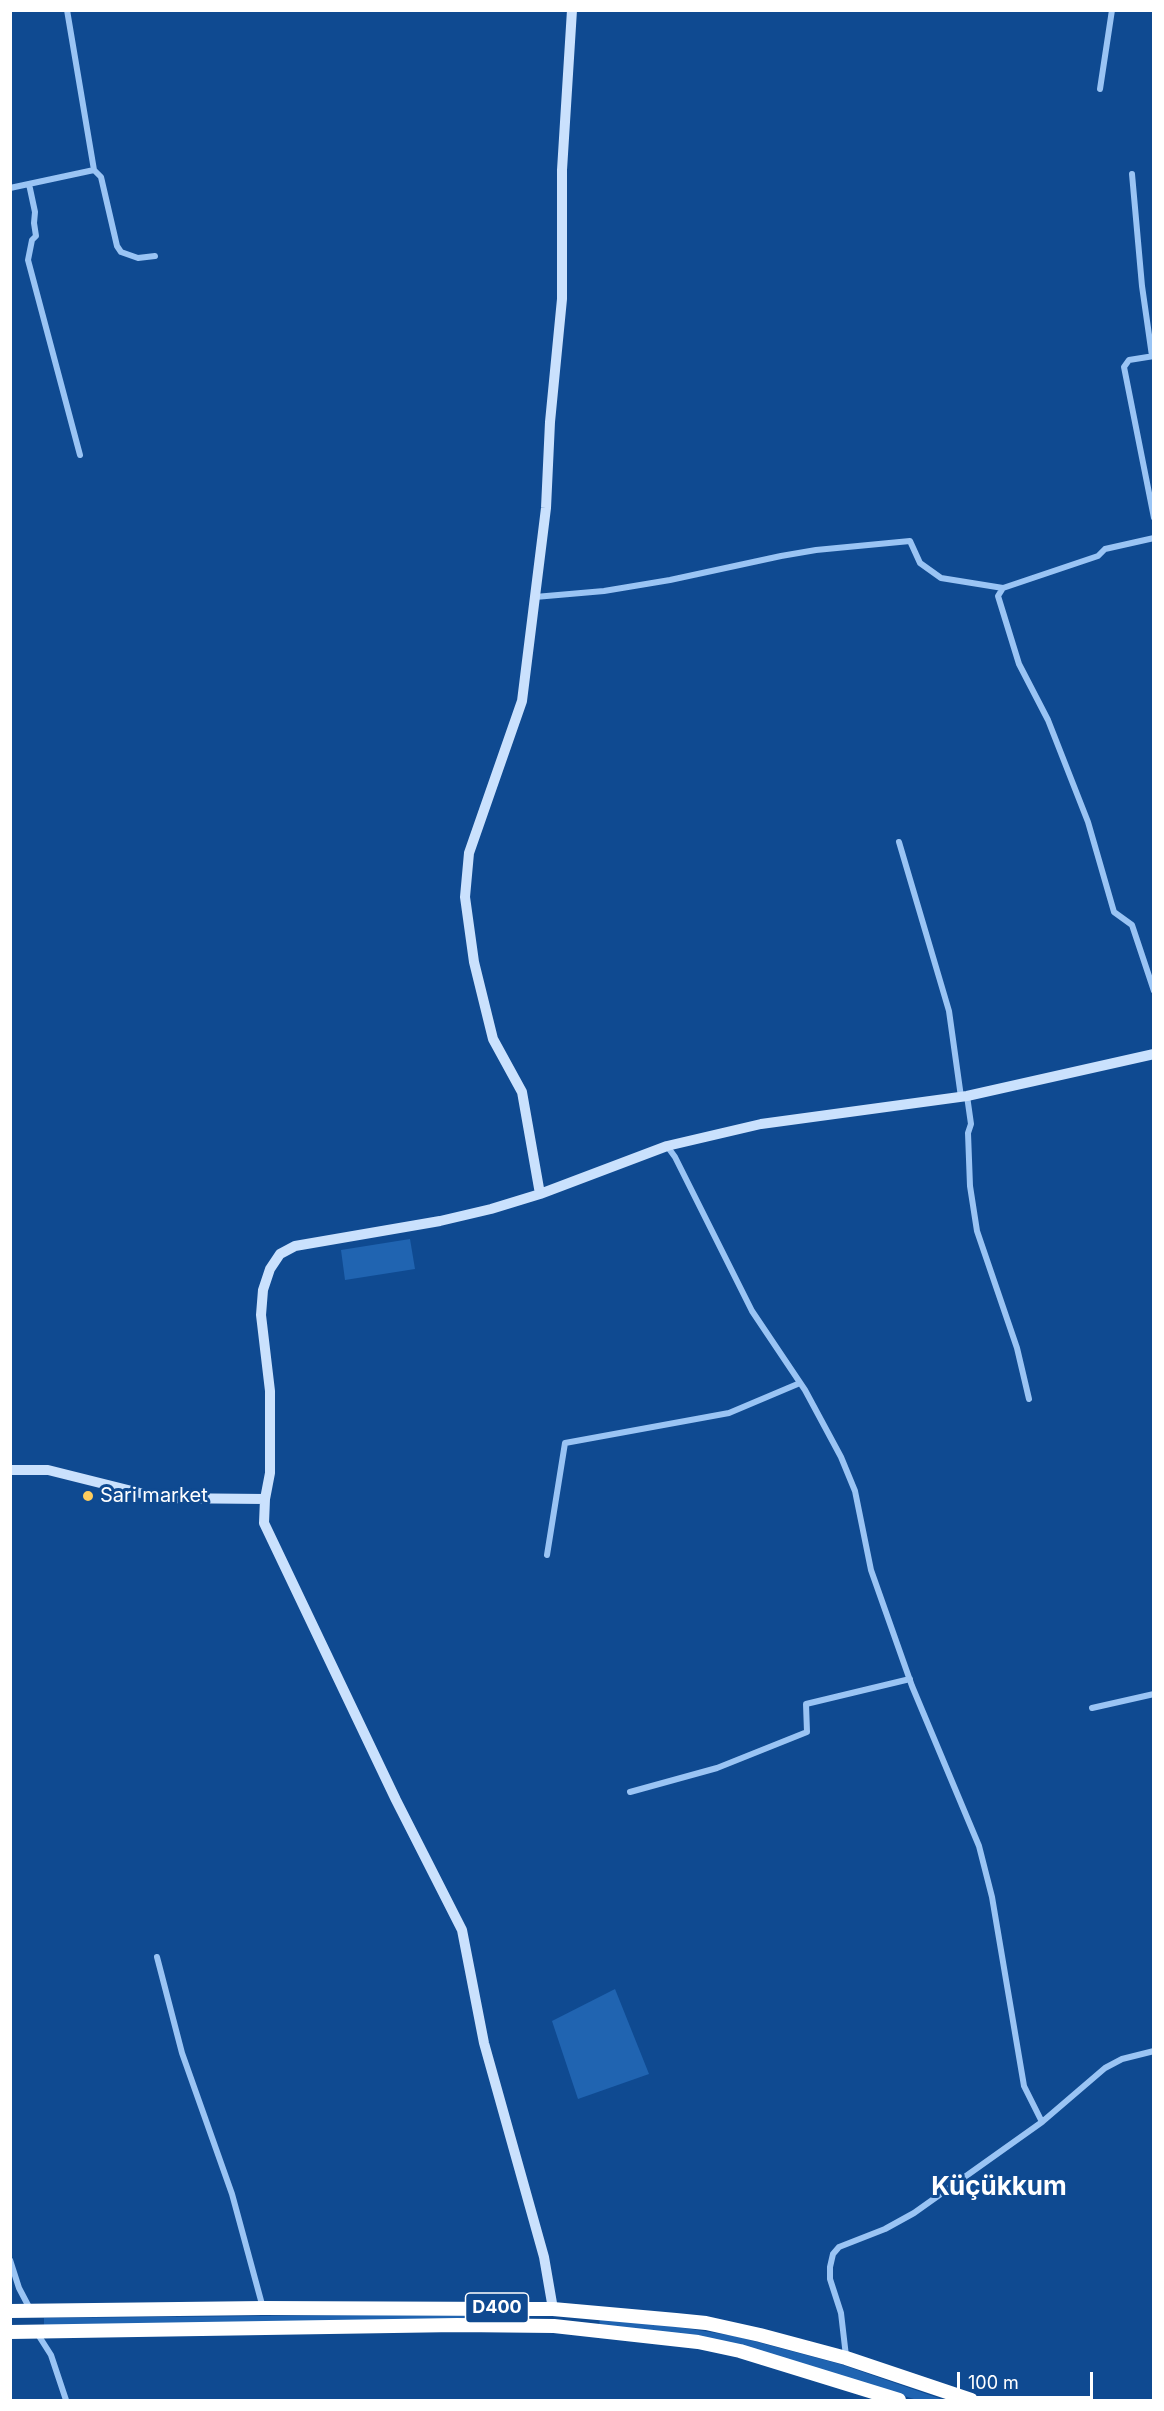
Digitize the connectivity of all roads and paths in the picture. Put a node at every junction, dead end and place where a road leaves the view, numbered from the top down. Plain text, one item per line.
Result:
1 (67, 10) edge
2 (572, 10) edge
3 (1112, 10) edge
4 (1100, 89) dead end
5 (94, 170) junction
6 (1132, 174) dead end
7 (29, 184) junction
8 (10, 188) edge
9 (155, 256) dead end
10 (1153, 356) edge
11 (80, 455) dead end
12 (1154, 518) edge
13 (1154, 538) edge
14 (1003, 588) junction
15 (535, 597) junction
16 (899, 842) dead end
17 (1154, 991) edge
18 (1154, 1054) edge
19 (964, 1096) junction
20 (667, 1146) junction
21 (540, 1194) junction
22 (801, 1383) junction
23 (1029, 1399) dead end
24 (10, 1470) edge
25 (265, 1499) junction
26 (547, 1555) dead end
27 (910, 1679) junction
28 (1154, 1694) edge
29 (1092, 1708) dead end
30 (630, 1792) dead end
31 (157, 1957) dead end
32 (1154, 2051) edge
33 (1042, 2122) junction
34 (10, 2260) edge
35 (263, 2308) junction
36 (553, 2309) junction
37 (10, 2311) edge
38 (31, 2311) junction
39 (554, 2326) junction
40 (10, 2332) edge
41 (37, 2332) junction
42 (846, 2358) junction
43 (66, 2400) edge
44 (899, 2400) edge
45 (971, 2400) edge

1 - 5 street
2 - 15 street
3 - 4 street
5 - 7 street
5 - 9 street
6 - 10 street
7 - 8 street
7 - 11 street
10 - 12 street
13 - 14 street
14 - 15 street
14 - 17 street
15 - 21 street
16 - 19 street
18 - 19 street
19 - 20 street
19 - 23 street
20 - 21 street
20 - 22 street
21 - 25 street
22 - 26 street
22 - 27 street
24 - 25 street
25 - 36 street
27 - 30 street
27 - 33 street
28 - 29 street
31 - 35 street
32 - 33 street
33 - 42 street
34 - 38 street
35 - 36 highway, D400
35 - 38 highway, D400
36 - 39 highway
36 - 42 highway, D400
37 - 38 highway, D400
39 - 41 highway, D400
39 - 44 highway, D400
40 - 41 highway, D400
41 - 43 street
42 - 45 highway, D400

